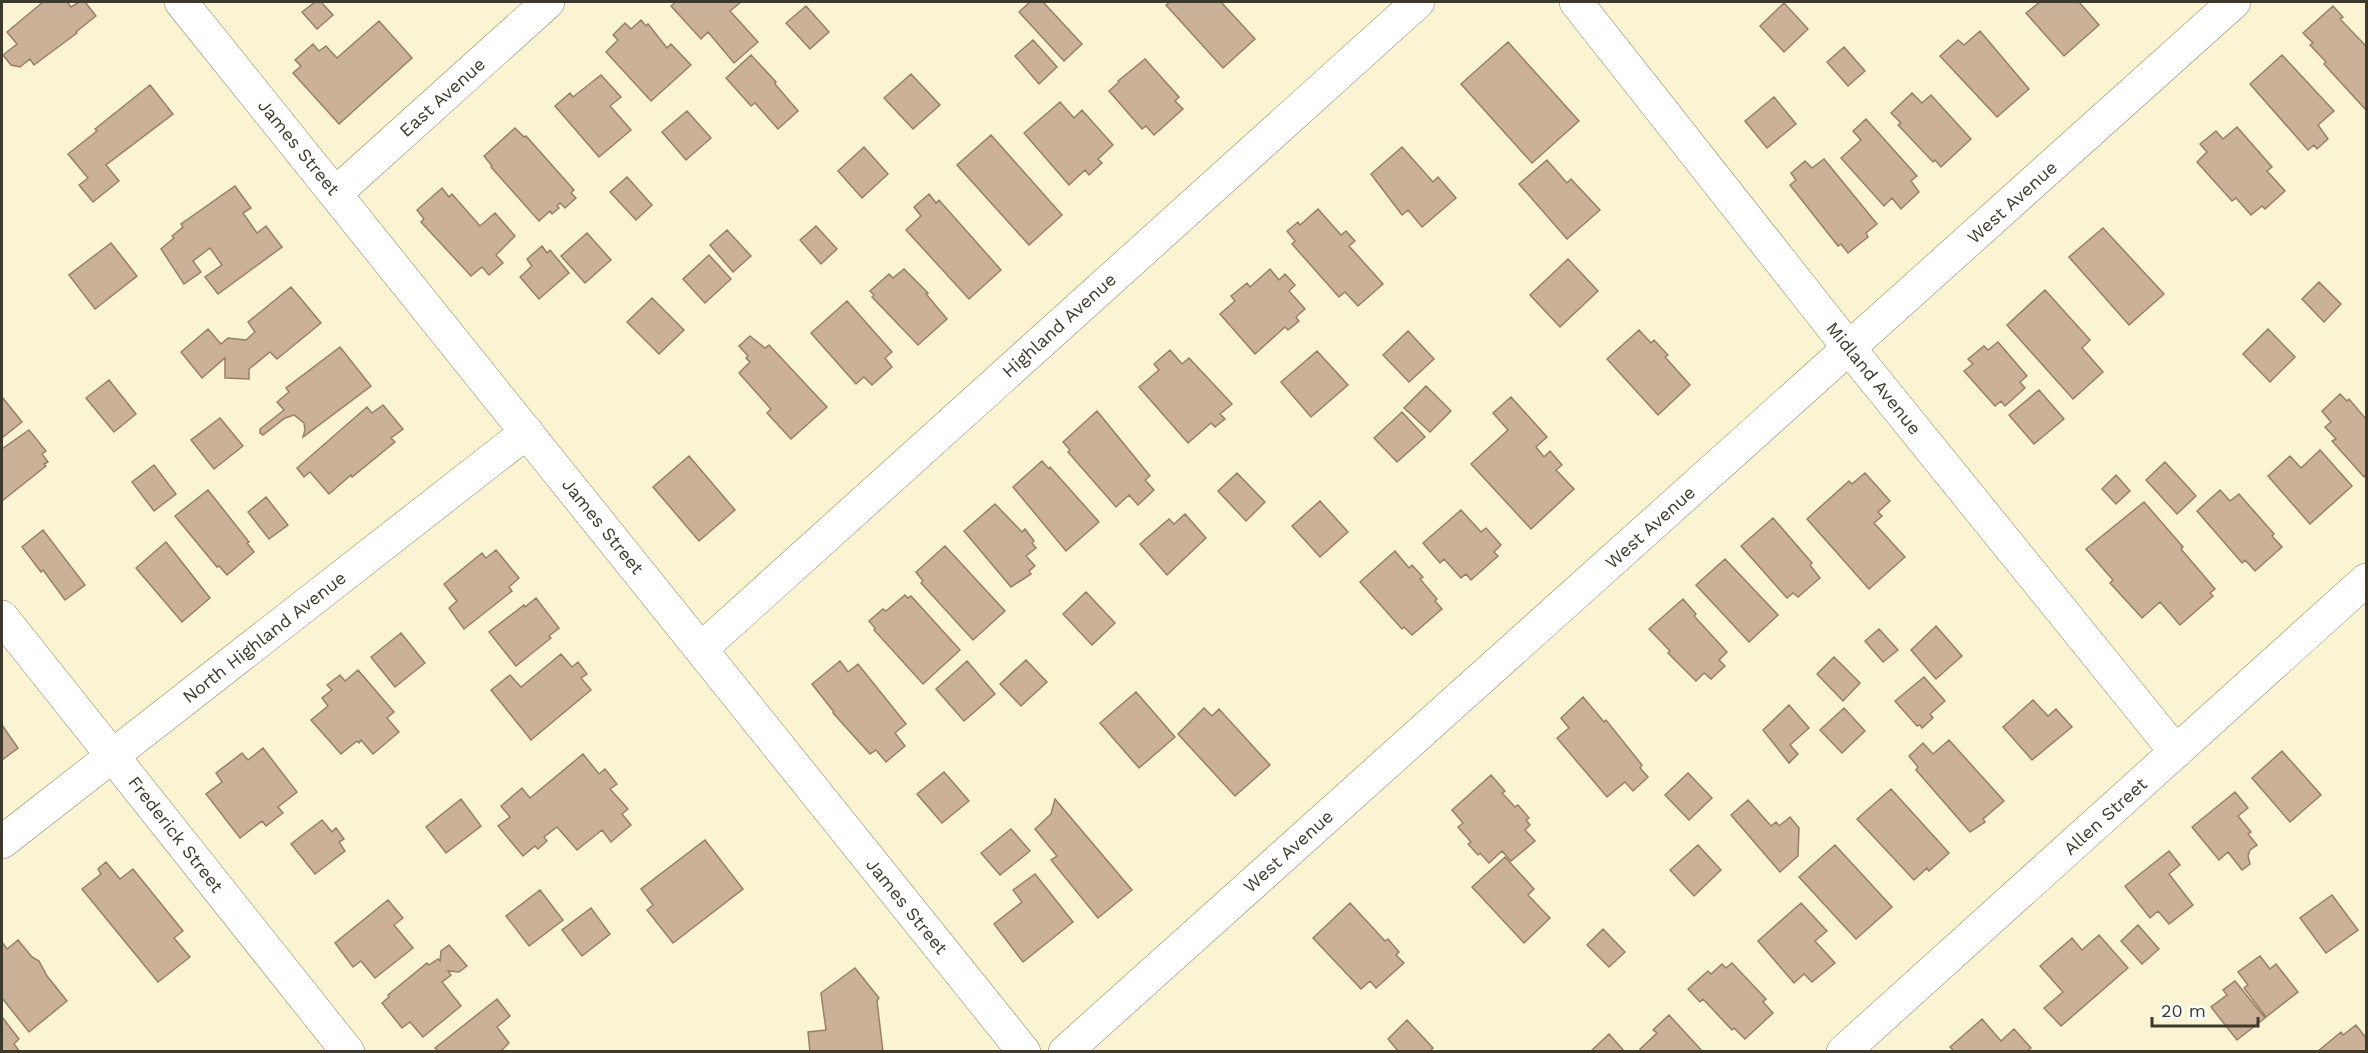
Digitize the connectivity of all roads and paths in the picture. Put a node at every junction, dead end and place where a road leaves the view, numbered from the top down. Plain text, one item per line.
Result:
1 (181, 2) edge
2 (548, 2) edge
3 (1418, 2) edge
4 (1576, 2) edge
5 (2234, 2) edge
6 (336, 194) junction
7 (1849, 348) junction
8 (527, 432) junction
9 (2367, 580) edge
10 (2, 617) edge
11 (701, 649) junction
12 (2176, 752) junction
13 (113, 755) junction
14 (2, 842) edge
15 (348, 1052) edge
16 (1024, 1052) edge
17 (1065, 1052) edge
18 (1843, 1052) edge

1 - 6 street, James Street
2 - 6 street, East Avenue
3 - 11 street, Highland Avenue
4 - 7 street, Midland Avenue
5 - 7 street, West Avenue
6 - 8 street, James Street
7 - 12 street, Midland Avenue
7 - 17 street, West Avenue
8 - 11 street, James Street
8 - 13 street, North Highland Avenue
9 - 12 street, Allen Street
10 - 13 street, Frederick Street
11 - 16 street, James Street
12 - 18 street, Allen Street
13 - 14 street, North Highland Avenue
13 - 15 street, Frederick Street

